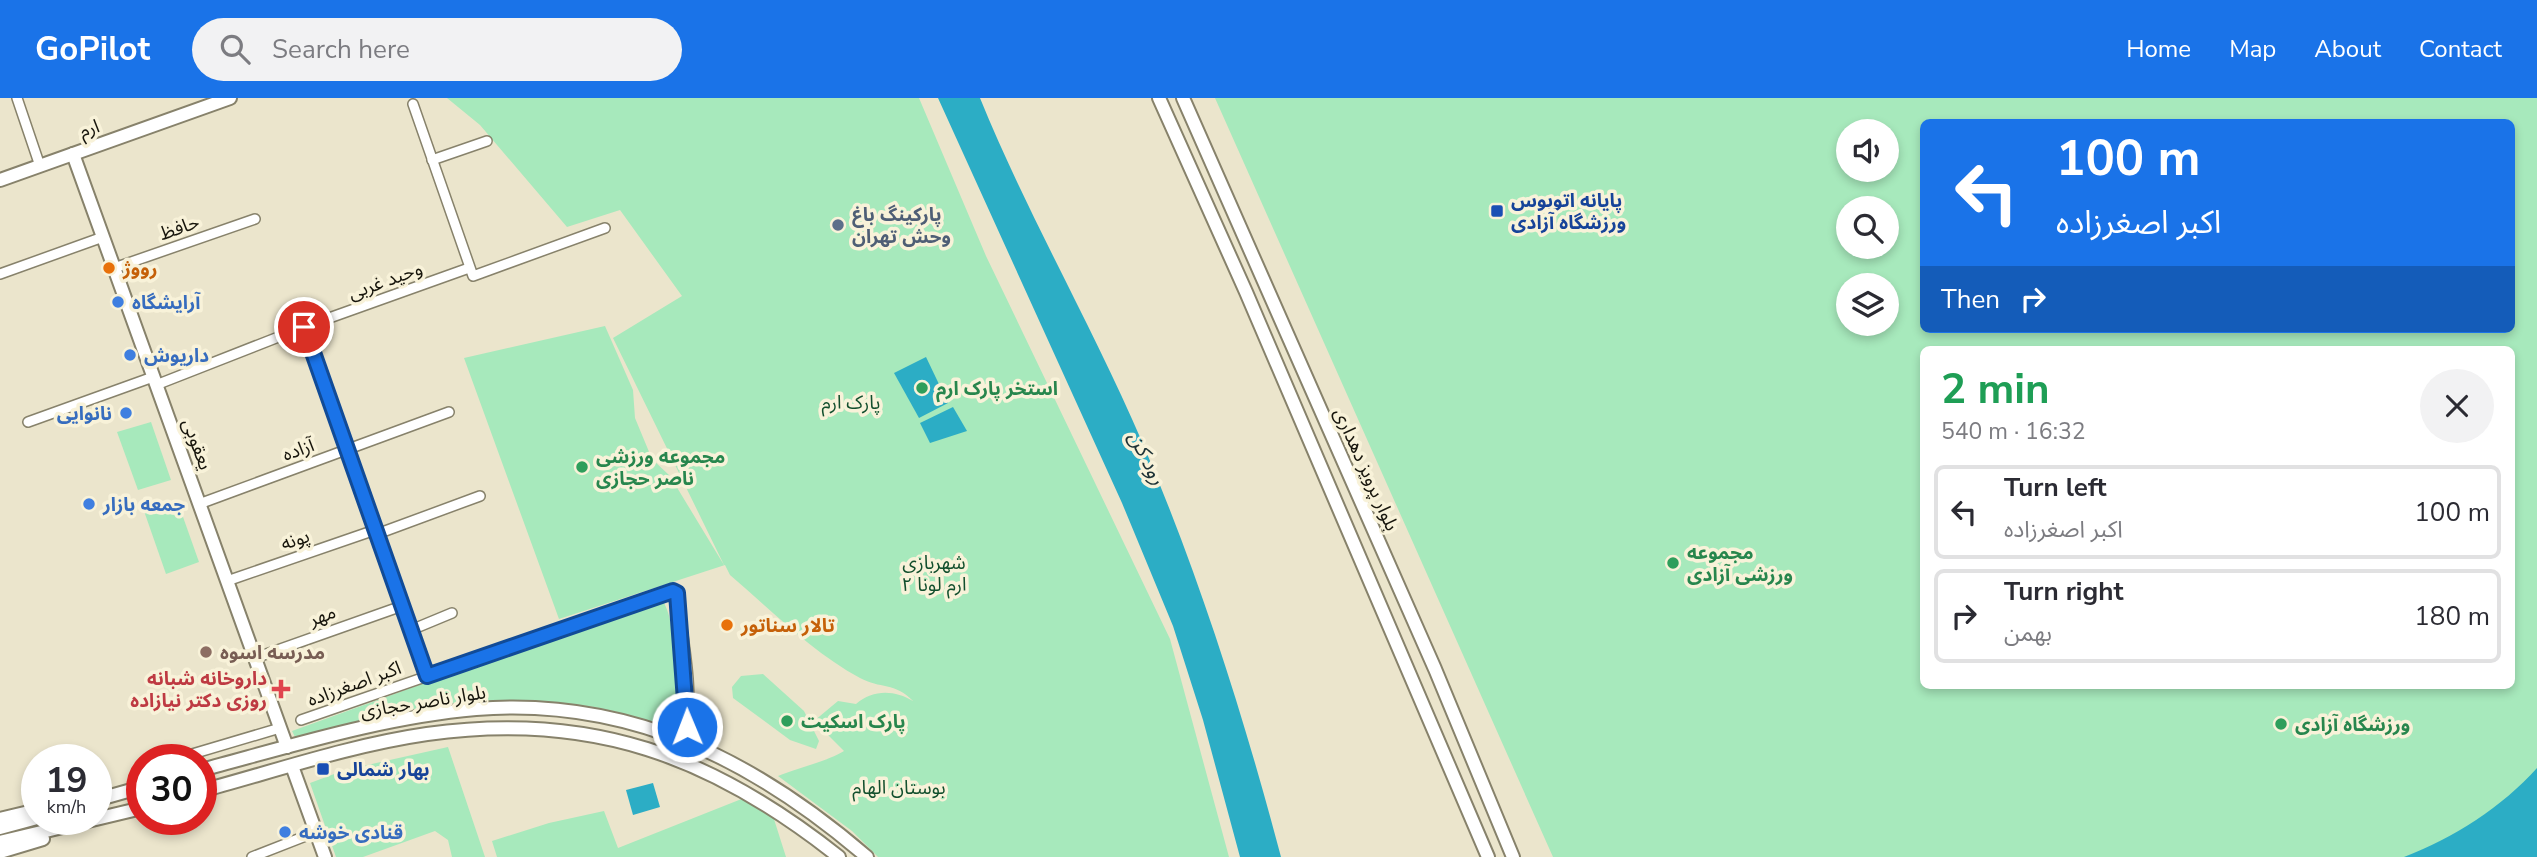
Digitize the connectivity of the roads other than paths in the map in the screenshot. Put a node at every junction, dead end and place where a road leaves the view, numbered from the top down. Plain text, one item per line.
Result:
1 (17, 98) edge
2 (230, 98) edge
3 (1159, 98) edge
4 (1183, 98) edge
5 (413, 104) dead end
6 (486, 141) dead end
7 (73, 154) junction
8 (432, 160) junction
9 (40, 166) junction
10 (0, 180) edge
11 (256, 219) dead end
12 (605, 228) dead end
13 (103, 237) junction
14 (114, 268) junction
15 (471, 272) junction
16 (0, 274) edge
17 (304, 327) junction
18 (155, 381) junction
19 (449, 412) dead end
20 (28, 422) dead end
21 (347, 449) junction
22 (480, 496) dead end
23 (199, 504) junction
24 (376, 532) junction
25 (227, 581) junction
26 (402, 606) junction
27 (452, 613) dead end
28 (411, 630) junction
29 (255, 658) junction
30 (427, 676) junction
31 (301, 720) dead end
32 (280, 728) junction
33 (684, 739) junction
34 (217, 747) edge
35 (287, 747) junction
36 (292, 766) junction
37 (217, 767) edge
38 (217, 787) edge
39 (126, 812) edge
40 (21, 813) edge
41 (123, 813) junction
42 (0, 818) edge
43 (21, 822) edge
44 (0, 828) edge
45 (316, 832) junction
46 (0, 842) edge
47 (0, 852) edge
48 (253, 857) edge
49 (325, 857) edge
50 (839, 857) edge
51 (867, 857) edge
52 (1488, 857) edge
53 (1513, 857) edge

1 - 9 street
2 - 7 main road, ارم
3 - 52 main road
4 - 53 main road, بلوار پرویز دهداری
5 - 8 street
6 - 8 street
7 - 9 main road, ارم
7 - 13 main road, یعقوبی
8 - 15 street
9 - 10 main road, ارم
11 - 14 street, حافظ
12 - 15 street, وحید غربی
13 - 14 main road, یعقوبی
13 - 16 street
14 - 18 main road, یعقوبی
15 - 17 street, وحید غربی
17 - 18 street, وحید غربی
17 - 21 street
18 - 20 street, وحید غربی
18 - 23 main road, یعقوبی
19 - 21 street, آزاده
21 - 23 street, آزاده
21 - 24 street
22 - 24 street, پونه
23 - 25 main road, یعقوبی
24 - 25 street, پونه
24 - 26 street
25 - 29 main road, یعقوبی
26 - 28 street
26 - 29 street, مهر
27 - 28 street
28 - 30 street
29 - 32 main road, یعقوبی
30 - 31 street, اکبر اصغرزاده
30 - 33 street, اکبر اصغرزاده
32 - 34 street
32 - 35 main road, یعقوبی
33 - 35 main road, بلوار ناصر حجازی
33 - 51 main road, بلوار ناصر حجازی
35 - 37 main road, بلوار ناصر حجازی
36 - 38 main road, بلوار ناصر حجازی
36 - 45 main road
36 - 50 main road, بلوار ناصر حجازی
39 - 41 main road
40 - 42 main road
41 - 46 main road
41 - 47 main road
43 - 44 main road
45 - 48 street
45 - 49 main road

